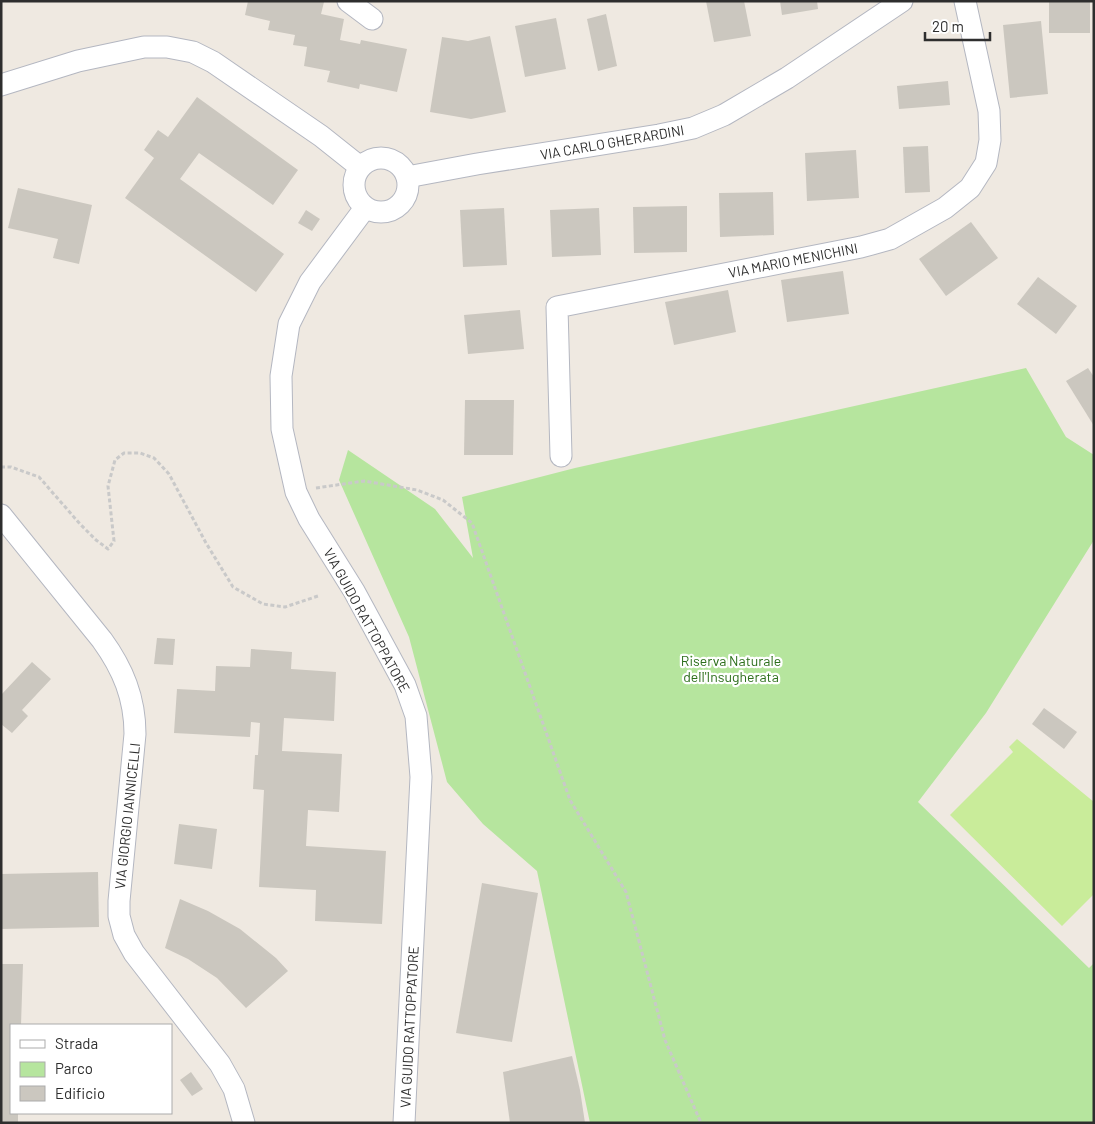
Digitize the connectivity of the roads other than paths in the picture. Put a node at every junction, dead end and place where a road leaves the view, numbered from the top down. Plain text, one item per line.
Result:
1 (348, 1) edge
2 (902, 1) edge
3 (965, 1) edge
4 (372, 19) dead end
5 (1, 85) edge
6 (360, 168) junction
7 (407, 177) junction
8 (365, 208) junction
9 (560, 456) dead end
10 (1, 515) edge
11 (244, 1123) edge
12 (404, 1123) edge

1 - 4 street
2 - 7 street, VIA CARLO GHERARDINI
3 - 9 street, VIA MARIO MENICHINI
5 - 6 street
6 - 7 street
6 - 8 street
7 - 8 street
8 - 12 street, VIA GUIDO RATTOPPATORE
10 - 11 street, VIA GIORGIO IANNICELLI

